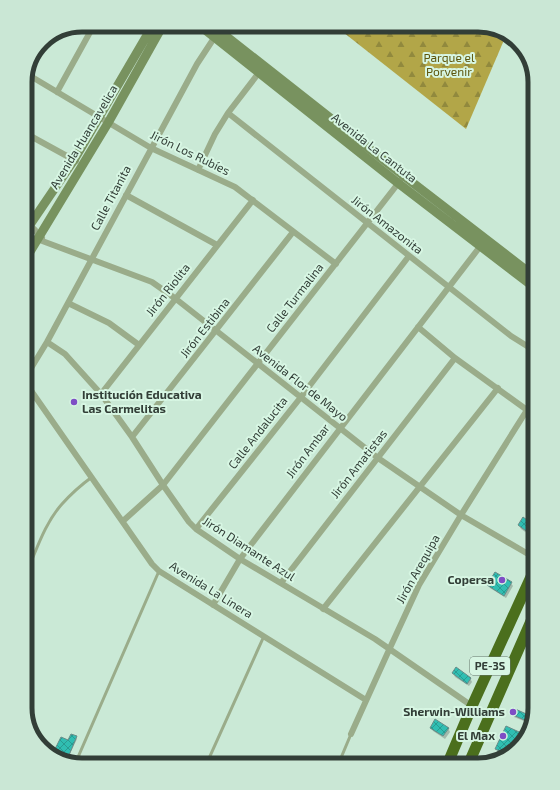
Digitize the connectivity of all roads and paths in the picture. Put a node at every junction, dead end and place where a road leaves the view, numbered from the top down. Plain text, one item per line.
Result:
1 (90, 32) edge
2 (149, 32) edge
3 (159, 32) edge
4 (214, 32) edge
5 (218, 34) junction
6 (262, 69) junction
7 (32, 77) edge
8 (57, 92) junction
9 (228, 113) junction
10 (99, 117) junction
11 (108, 122) junction
12 (32, 137) edge
13 (151, 148) junction
14 (74, 160) junction
15 (84, 164) junction
16 (198, 170) junction
17 (401, 180) junction
18 (126, 195) junction
19 (253, 200) junction
20 (32, 220) edge
21 (368, 223) junction
22 (32, 231) edge
23 (293, 232) junction
24 (32, 237) edge
25 (40, 238) junction
26 (483, 242) junction
27 (217, 245) junction
28 (32, 250) edge
29 (409, 256) junction
30 (90, 260) junction
31 (336, 264) junction
32 (528, 272) edge
33 (528, 282) edge
34 (449, 288) junction
35 (176, 299) junction
36 (68, 303) junction
37 (418, 327) junction
38 (216, 331) junction
39 (47, 342) junction
40 (139, 345) junction
41 (528, 346) edge
42 (455, 358) junction
43 (258, 363) junction
44 (32, 367) edge
45 (498, 388) junction
46 (32, 392) edge
47 (102, 394) junction
48 (301, 397) junction
49 (528, 410) joint
50 (340, 428) junction
51 (132, 437) junction
52 (378, 458) junction
53 (92, 477) junction
54 (163, 485) junction
55 (420, 487) junction
56 (461, 514) junction
57 (123, 521) junction
58 (196, 529) junction
59 (528, 554) edge
60 (240, 559) junction
61 (32, 560) edge
62 (159, 571) junction
63 (528, 583) edge
64 (280, 584) junction
65 (213, 605) junction
66 (323, 609) junction
67 (528, 628) edge
68 (264, 636) junction
69 (388, 650) junction
70 (366, 700) junction
71 (472, 706) junction
72 (351, 734) joint
73 (78, 758) edge
74 (209, 758) edge
75 (341, 758) edge
76 (450, 758) edge
77 (471, 758) edge

1 - 8 street
2 - 10 main road, Avenida Huancavelica
3 - 11 main road, Avenida Huancavelica
4 - 5 main road, Avenida La Cantuta
5 - 6 main road, Avenida La Cantuta
5 - 13 street, Calle Titanita
6 - 9 street
6 - 17 main road, Avenida La Cantuta
7 - 8 street, Jirón Los Rubíes
8 - 10 street, Jirón Los Rubíes
9 - 16 street
9 - 21 street, Jirón Amazonita
10 - 11 street, Jirón Los Rubíes
10 - 14 main road, Avenida Huancavelica
11 - 13 street, Jirón Los Rubíes
11 - 15 main road, Avenida Huancavelica
12 - 14 street
13 - 16 street, Jirón Los Rubíes
13 - 18 street, Calle Titanita
14 - 15 street
14 - 20 main road, Avenida Huancavelica
15 - 25 main road, Avenida Huancavelica
16 - 19 street, Jirón Los Rubíes
17 - 21 street, Calle Turmalina
17 - 26 main road, Avenida La Cantuta
18 - 27 street
18 - 30 street, Calle Titanita
19 - 23 street, Jirón Los Rubíes
19 - 27 street, Jirón Riolita
21 - 29 street, Jirón Amazonita
21 - 31 street, Calle Turmalina
22 - 25 street, Avenida Flor de Mayo
23 - 31 street, Jirón Los Rubíes
23 - 38 street, Jirón Estibina
24 - 25 street, Avenida Flor de Mayo
25 - 28 main road, Avenida Huancavelica
25 - 30 street, Avenida Flor de Mayo
26 - 32 main road, Avenida La Cantuta
26 - 33 main road, Avenida La Cantuta
26 - 34 street, Jirón Ambar
27 - 35 street, Jirón Riolita
29 - 34 street, Jirón Amazonita
29 - 48 street, Calle Andalucita
30 - 35 street, Avenida Flor de Mayo
30 - 36 street, Calle Titanita
31 - 43 street, Calle Turmalina
34 - 37 street, Jirón Ambar
34 - 41 street, Jirón Amazonita
35 - 38 street, Avenida Flor de Mayo
35 - 40 street, Jirón Riolita
36 - 39 street, Calle Titanita
36 - 40 street
37 - 42 street
37 - 50 street, Jirón Ambar
38 - 43 street, Avenida Flor de Mayo
38 - 51 street, Jirón Estibina
39 - 44 street, Calle Titanita
39 - 47 street, Jirón Diamante Azul
40 - 47 street, Jirón Riolita
42 - 45 street
42 - 52 street, Jirón Amatistas
43 - 48 street, Avenida Flor de Mayo
43 - 54 street, Calle Turmalina
45 - 49 street
45 - 55 street
46 - 53 street, Avenida La Linera
47 - 51 street, Jirón Diamante Azul
48 - 50 street, Avenida Flor de Mayo
48 - 58 street, Calle Andalucita
49 - 56 street, Jirón Arequipa
50 - 52 street, Avenida Flor de Mayo
50 - 60 street, Jirón Ambar
51 - 54 street, Jirón Diamante Azul
52 - 55 street, Avenida Flor de Mayo
52 - 64 street, Jirón Amatistas
53 - 57 street, Avenida La Linera
53 - 61 lane
54 - 57 street, Calle Turmalina
54 - 58 street, Jirón Diamante Azul
55 - 56 street, Avenida Flor de Mayo
55 - 66 street
56 - 59 street, Avenida Flor de Mayo
56 - 69 street, Jirón Arequipa
57 - 62 street, Avenida La Linera
58 - 60 street, Jirón Diamante Azul
60 - 64 street, Jirón Diamante Azul
60 - 65 street, Jirón Ambar
62 - 65 street, Avenida La Linera
62 - 73 lane
63 - 71 highway, PE-3S
64 - 66 street, Jirón Diamante Azul
65 - 68 street, Avenida La Linera
66 - 69 street, Jirón Diamante Azul
67 - 77 highway, PE-3S
68 - 70 street, Avenida La Linera
68 - 74 lane
69 - 70 street, Jirón Arequipa
69 - 71 street, Jirón Diamante Azul
70 - 72 street, Jirón Arequipa
71 - 76 highway, PE-3S
72 - 75 lane, Jirón Arequipa

